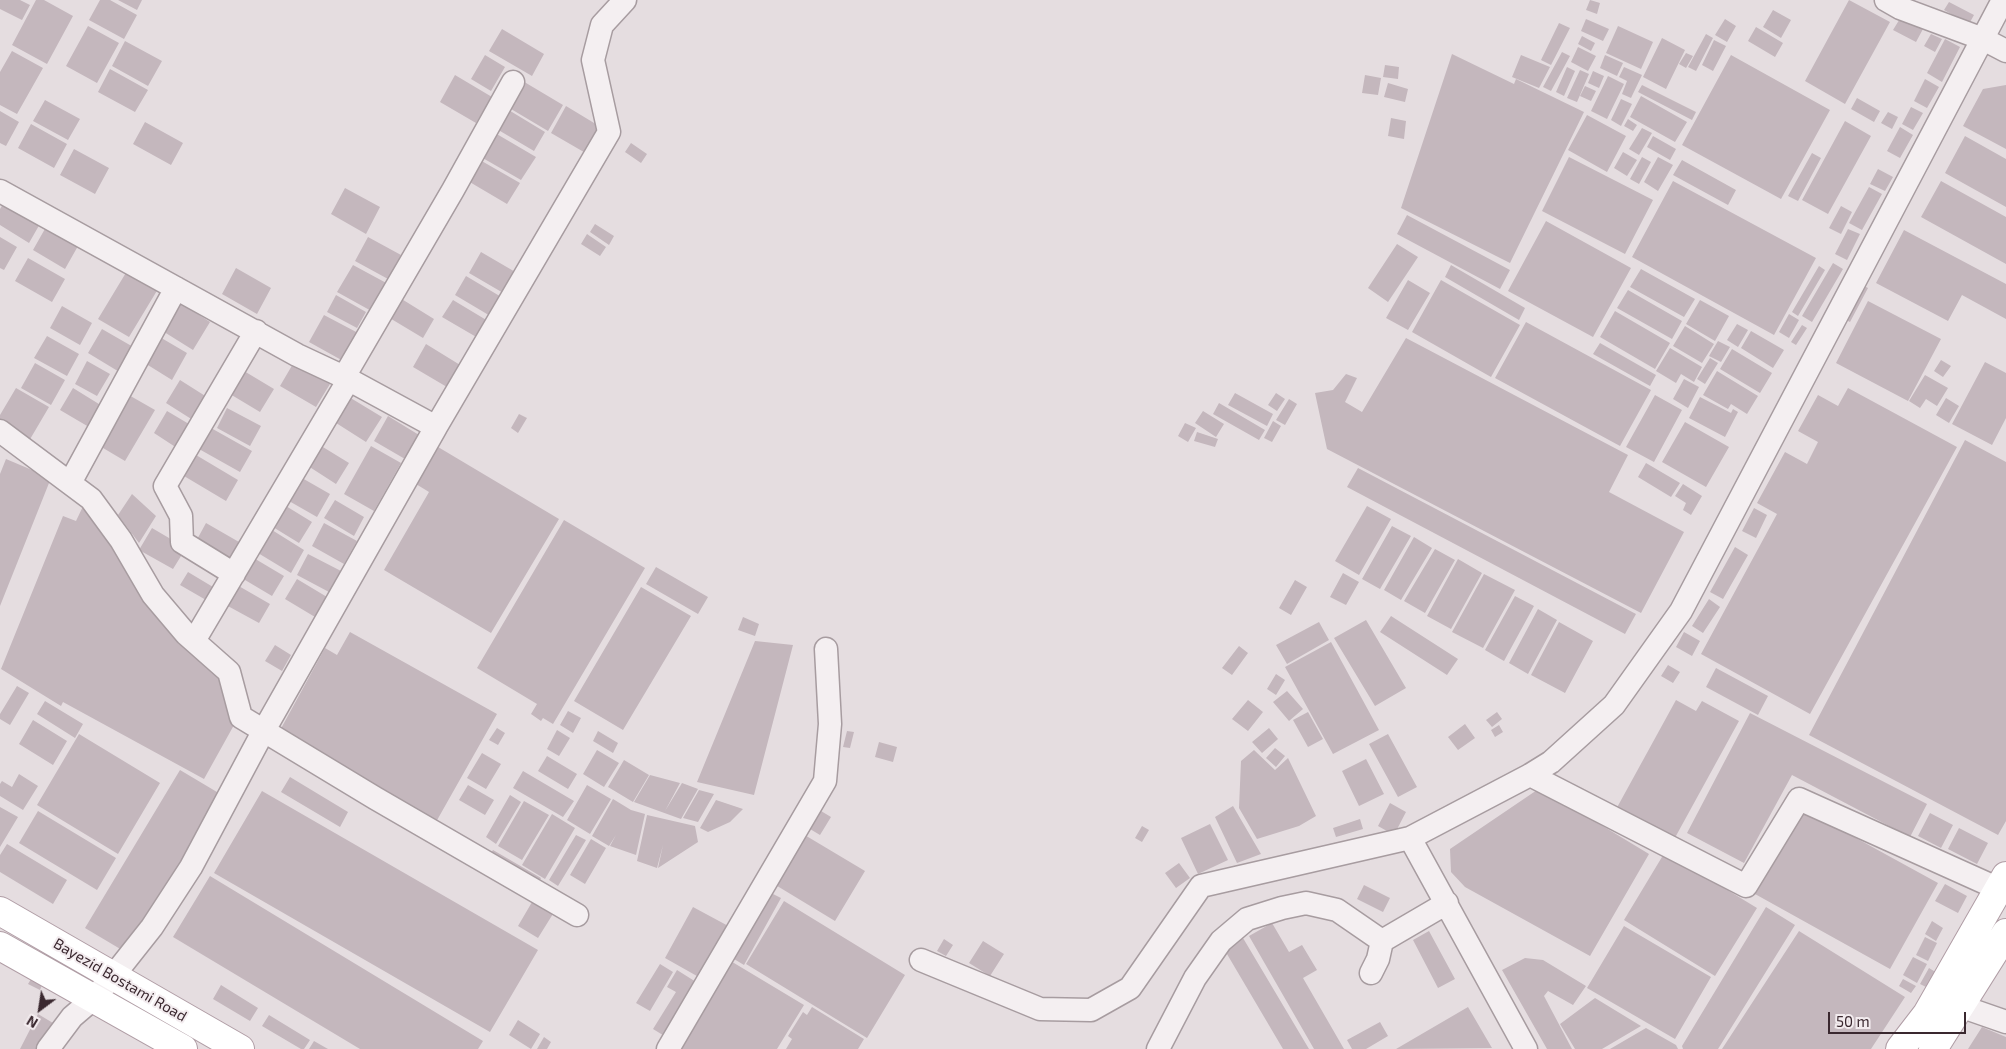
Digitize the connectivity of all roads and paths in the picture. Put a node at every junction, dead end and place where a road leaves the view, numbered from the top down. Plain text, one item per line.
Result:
1 (625, 0) edge
2 (1886, 0) edge
3 (2003, 0) edge
4 (1983, 39) junction
5 (2006, 51) edge
6 (513, 82) dead end
7 (0, 191) edge
8 (176, 288) junction
9 (256, 331) junction
10 (346, 378) junction
11 (436, 427) junction
12 (0, 431) edge
13 (70, 483) junction
14 (234, 574) junction
15 (194, 641) junction
16 (826, 648) dead end
17 (263, 732) junction
18 (1530, 775) junction
19 (1410, 838) junction
20 (2003, 882) edge
21 (1447, 903) junction
22 (0, 911) edge
23 (577, 914) dead end
24 (2006, 933) edge
25 (1382, 941) junction
26 (0, 946) edge
27 (921, 960) dead end
28 (1371, 973) dead end
29 (114, 976) junction
30 (93, 999) junction
31 (1960, 1006) junction
32 (2006, 1022) edge
33 (48, 1049) edge
34 (183, 1049) edge
35 (240, 1049) edge
36 (668, 1049) edge
37 (1158, 1049) edge
38 (1526, 1049) edge
39 (1900, 1049) edge
40 (1933, 1049) edge

1 - 11 street
2 - 4 street
3 - 4 street
4 - 5 street
4 - 18 street
6 - 10 street
7 - 8 street
8 - 9 street
8 - 13 street
9 - 10 street
9 - 14 street
10 - 11 street
10 - 14 street
11 - 17 street
12 - 13 street
13 - 15 street
14 - 15 street
15 - 17 street
16 - 36 street
17 - 23 street
17 - 29 street
18 - 19 street
18 - 20 street
19 - 21 street
19 - 27 street
20 - 39 main road
21 - 25 street
21 - 38 street
22 - 29 main road, Bayezid Bostami Road
24 - 31 main road
25 - 28 street
25 - 37 street
26 - 30 main road, Bayezid Bostami Road
29 - 30 street
29 - 35 main road, Bayezid Bostami Road
30 - 33 street
30 - 34 main road, Bayezid Bostami Road
31 - 32 street
31 - 40 main road

